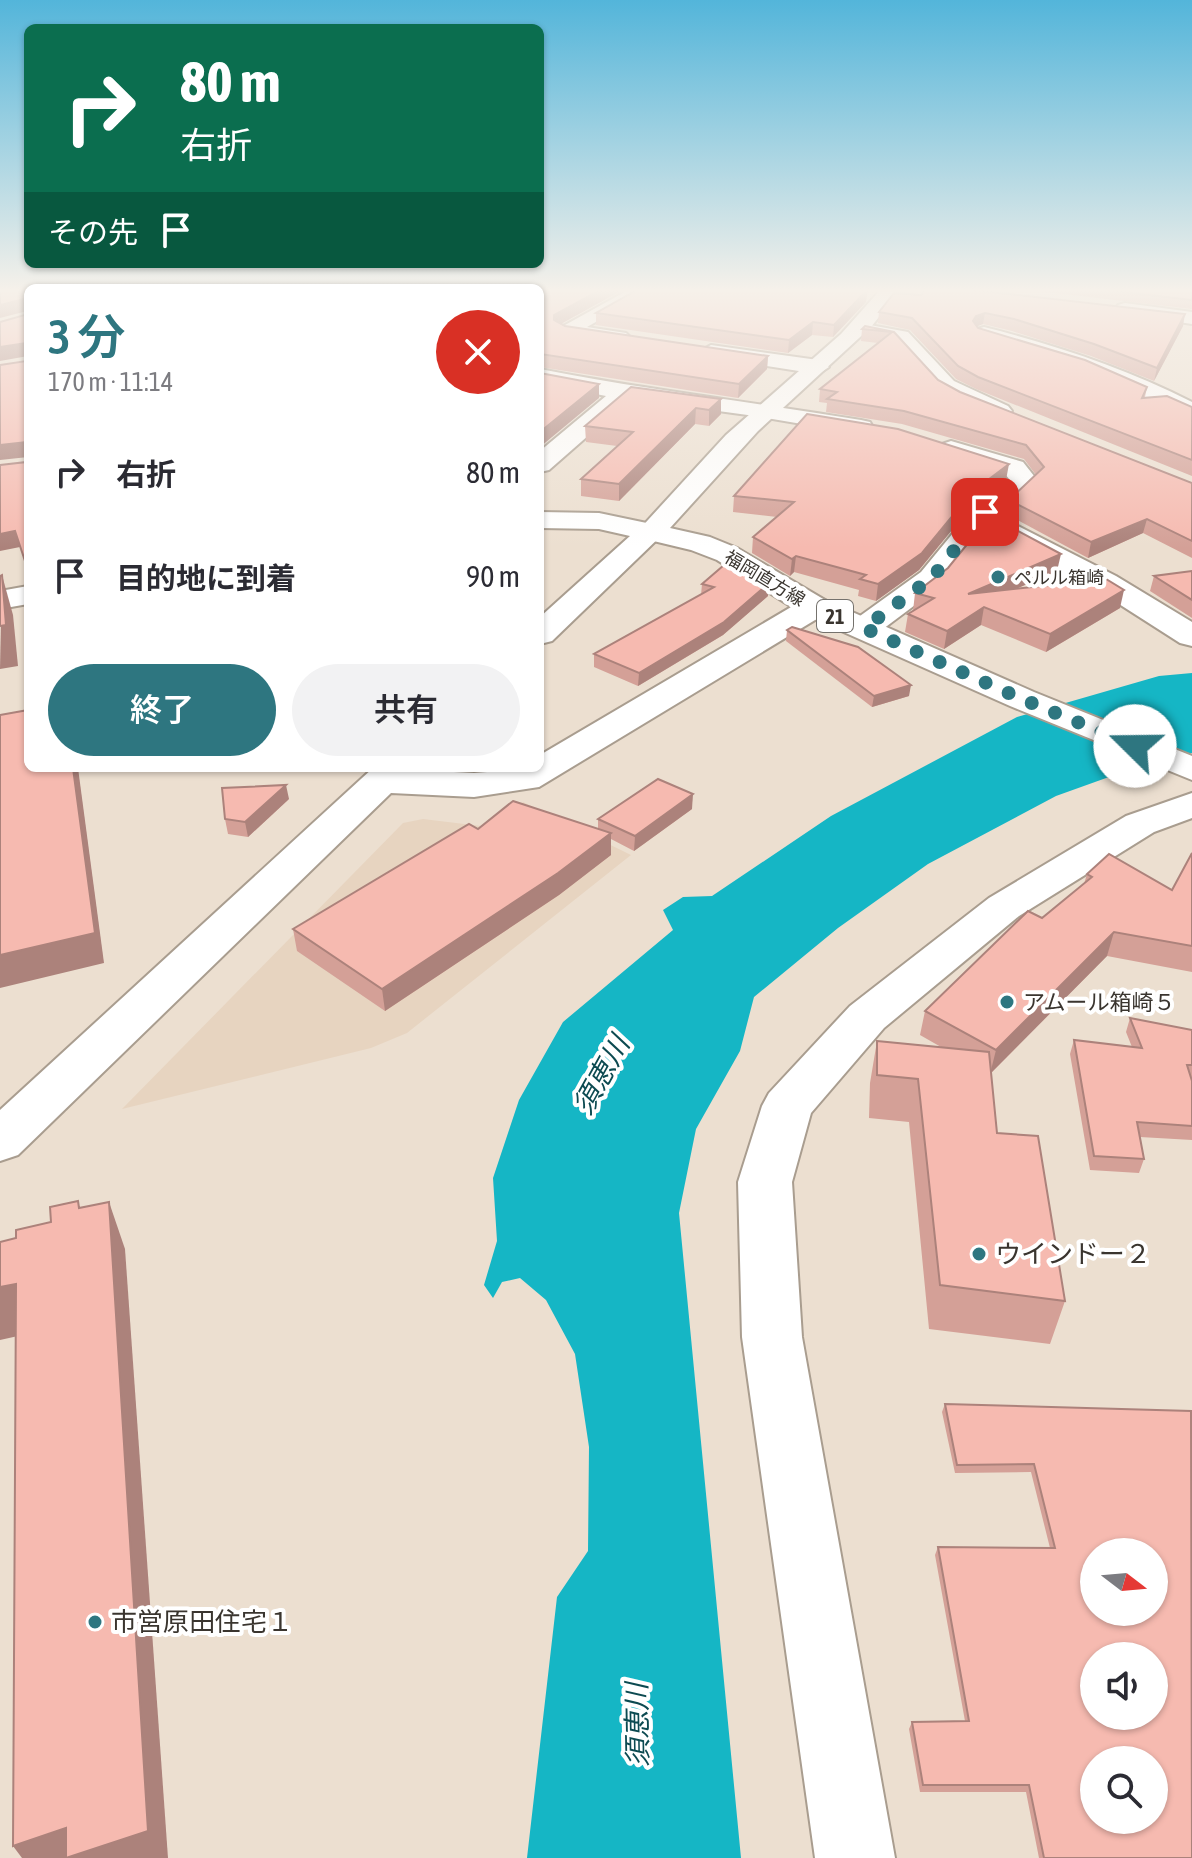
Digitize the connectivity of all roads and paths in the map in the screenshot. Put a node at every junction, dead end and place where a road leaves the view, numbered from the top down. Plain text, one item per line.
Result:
1 (809, 375) edge
2 (936, 375) edge
3 (1117, 375) edge
4 (544, 377) edge
5 (626, 391) junction
6 (1187, 406) edge
7 (765, 411) junction
8 (1023, 420) edge
9 (887, 431) edge
10 (929, 442) edge
11 (544, 461) edge
12 (982, 516) junction
13 (544, 520) edge
14 (651, 532) junction
15 (24, 596) edge
16 (0, 600) edge
17 (814, 607) junction
18 (864, 628) junction
19 (544, 630) edge
20 (1192, 636) edge
21 (544, 768) edge
22 (1192, 769) edge
23 (538, 772) edge
24 (388, 775) edge
25 (1192, 805) edge
26 (0, 1141) edge
27 (855, 1858) edge

1 - 7 street
2 - 8 street
3 - 6 street
4 - 5 street
5 - 7 street
5 - 11 street
7 - 9 street
7 - 14 street
10 - 12 street
12 - 18 street
12 - 20 street
13 - 14 street, 福岡直方線
14 - 17 street, 福岡直方線 / 21
14 - 19 street
15 - 16 street
17 - 18 street, 福岡直方線 / 21
17 - 21 street
18 - 22 street, 福岡直方線 / 21
23 - 24 street
24 - 26 street
25 - 27 street

